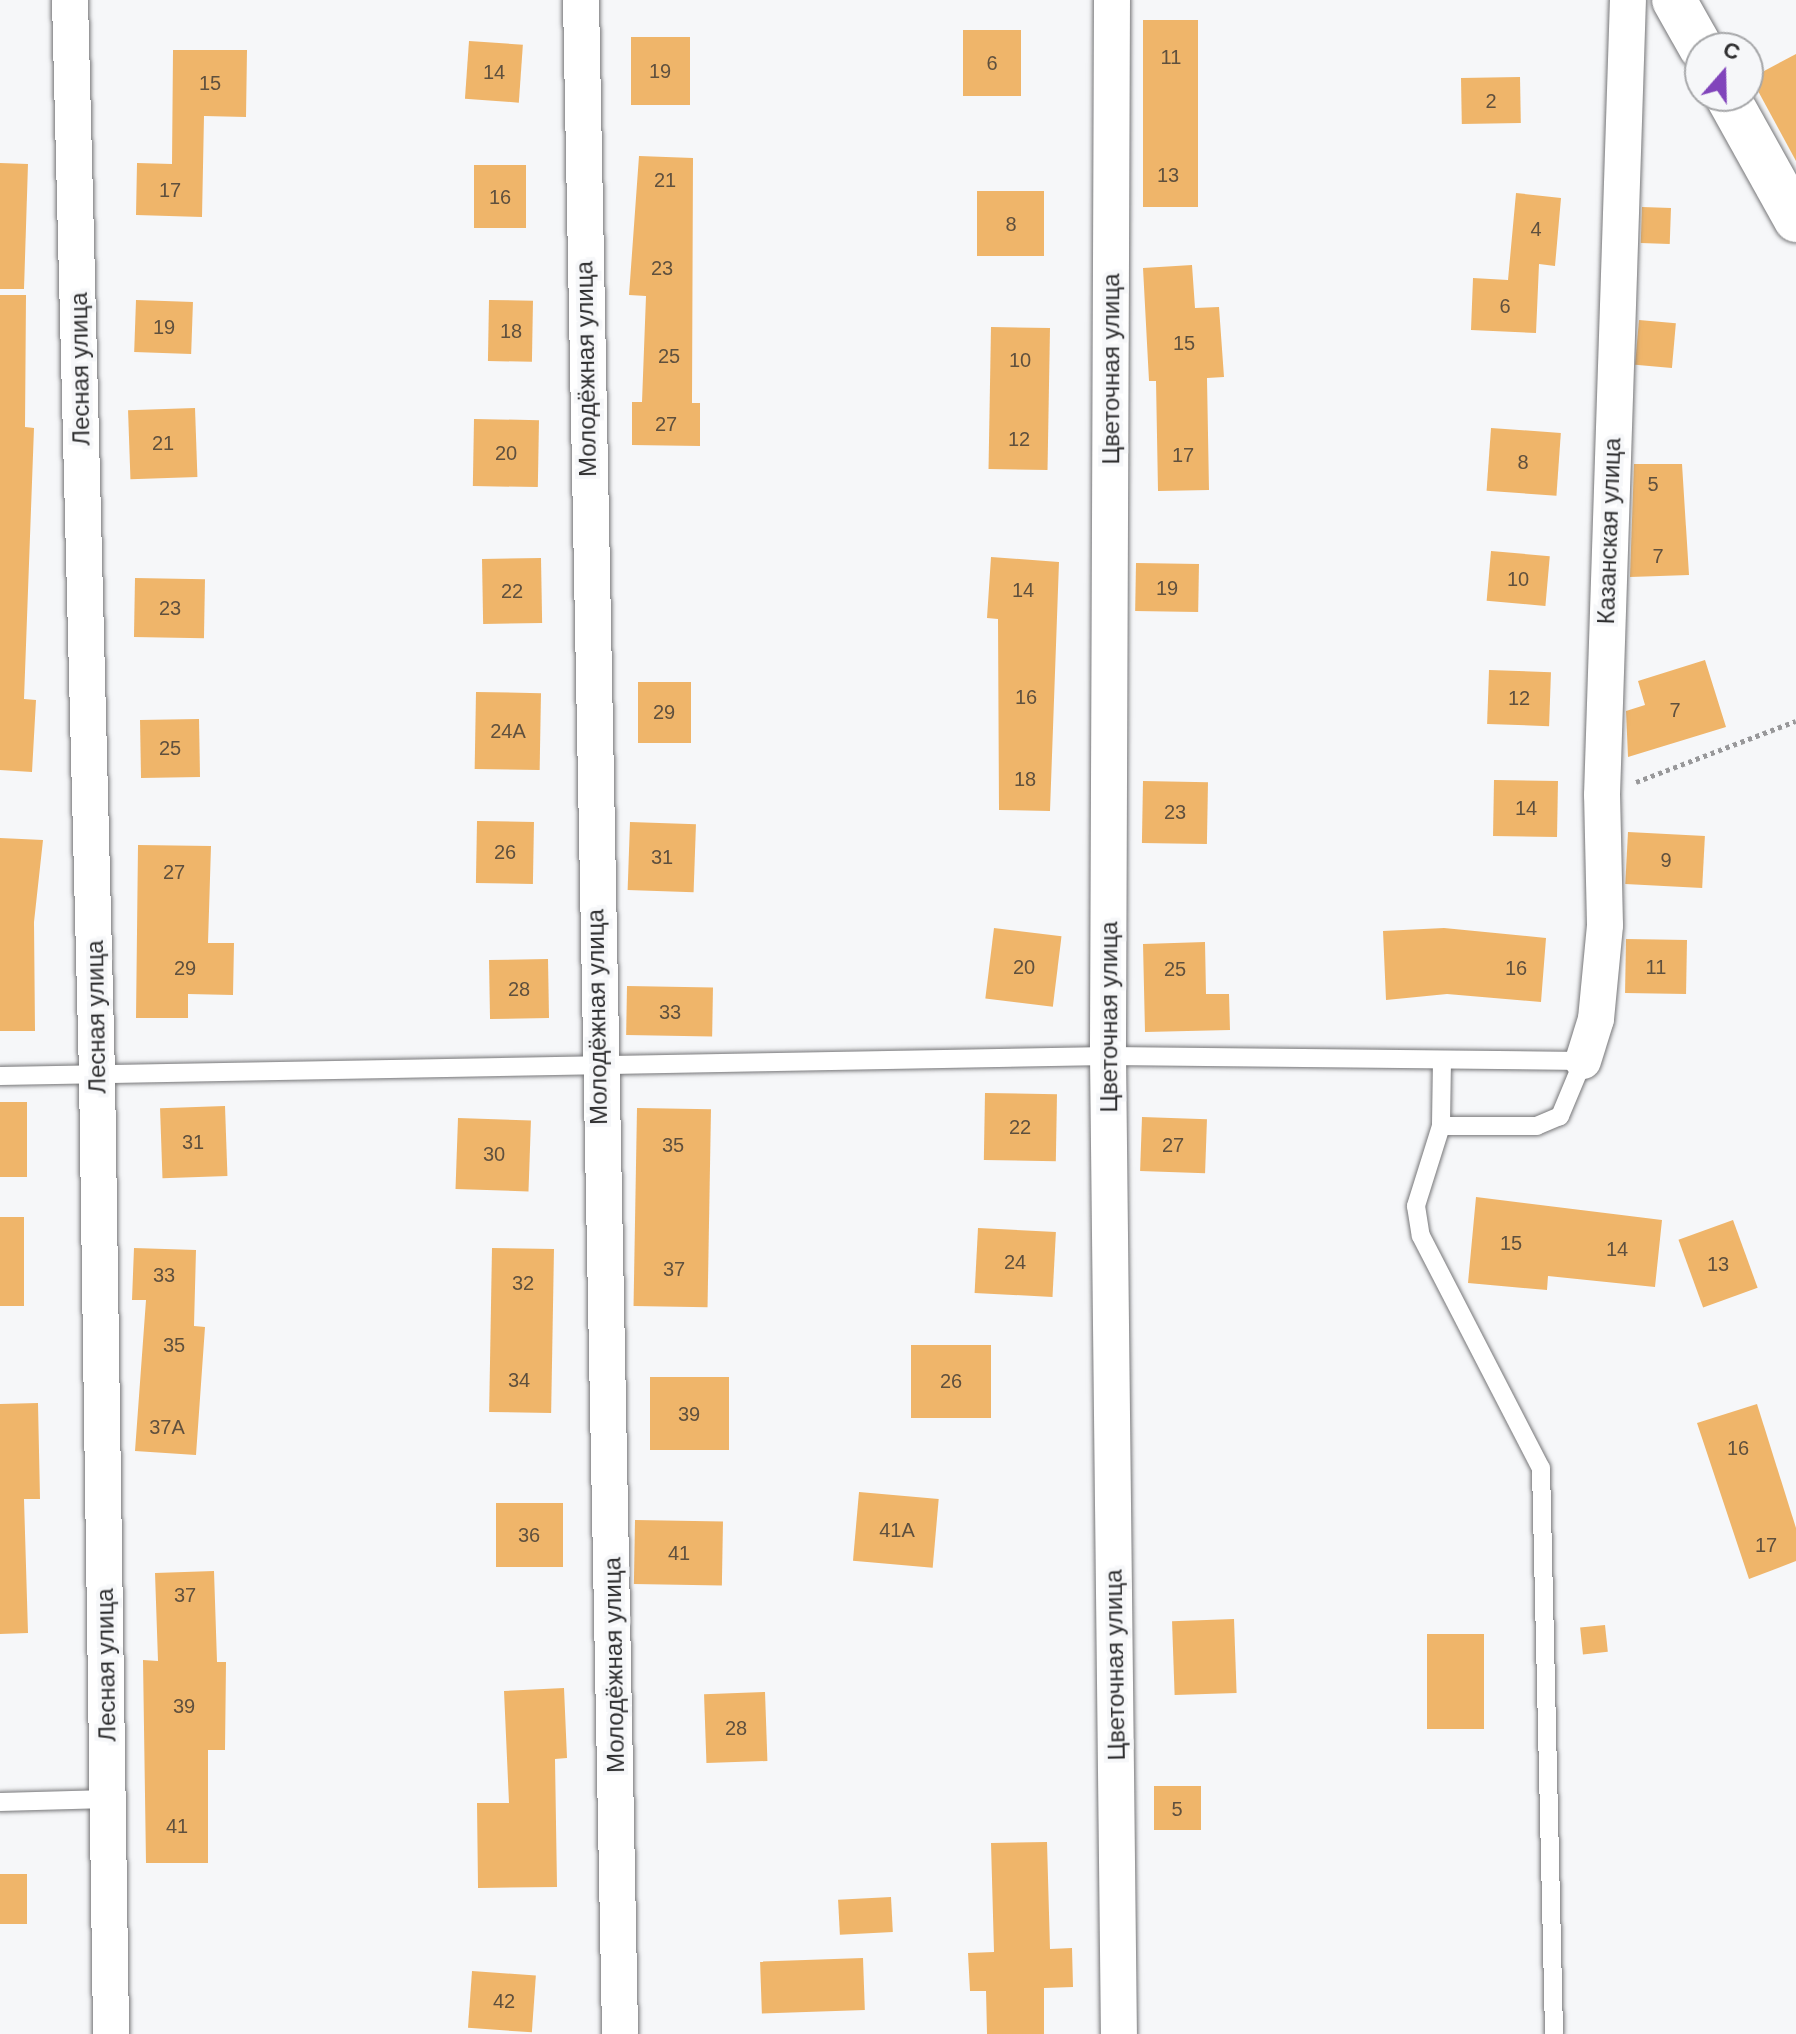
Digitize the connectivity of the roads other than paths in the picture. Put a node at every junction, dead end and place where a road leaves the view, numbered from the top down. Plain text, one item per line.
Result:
1 (70, 0) edge
2 (581, 0) edge
3 (1112, 0) edge
4 (1628, 0) edge
5 (1674, 0) edge
6 (1692, 32) edge
7 (1736, 112) edge
8 (1796, 220) edge
9 (1108, 1056) junction
10 (1442, 1060) junction
11 (1583, 1061) junction
12 (597, 1066) junction
13 (97, 1074) junction
14 (0, 1076) edge
15 (1441, 1126) junction
16 (108, 1799) junction
17 (0, 1802) edge
18 (111, 2034) edge
19 (620, 2034) edge
20 (1119, 2034) edge
21 (1554, 2034) edge

1 - 13 street, Лесная улица
2 - 12 street, Молодёжная улица
3 - 9 street, Цветочная улица
4 - 11 street, Казанская улица
5 - 6 street
7 - 8 street
9 - 10 lane
9 - 12 lane
9 - 20 street, Цветочная улица
10 - 11 lane
10 - 15 lane
11 - 15 lane
12 - 13 lane
12 - 19 street, Молодёжная улица
13 - 14 lane
13 - 16 street, Лесная улица
15 - 21 lane
16 - 17 lane
16 - 18 street, Лесная улица

